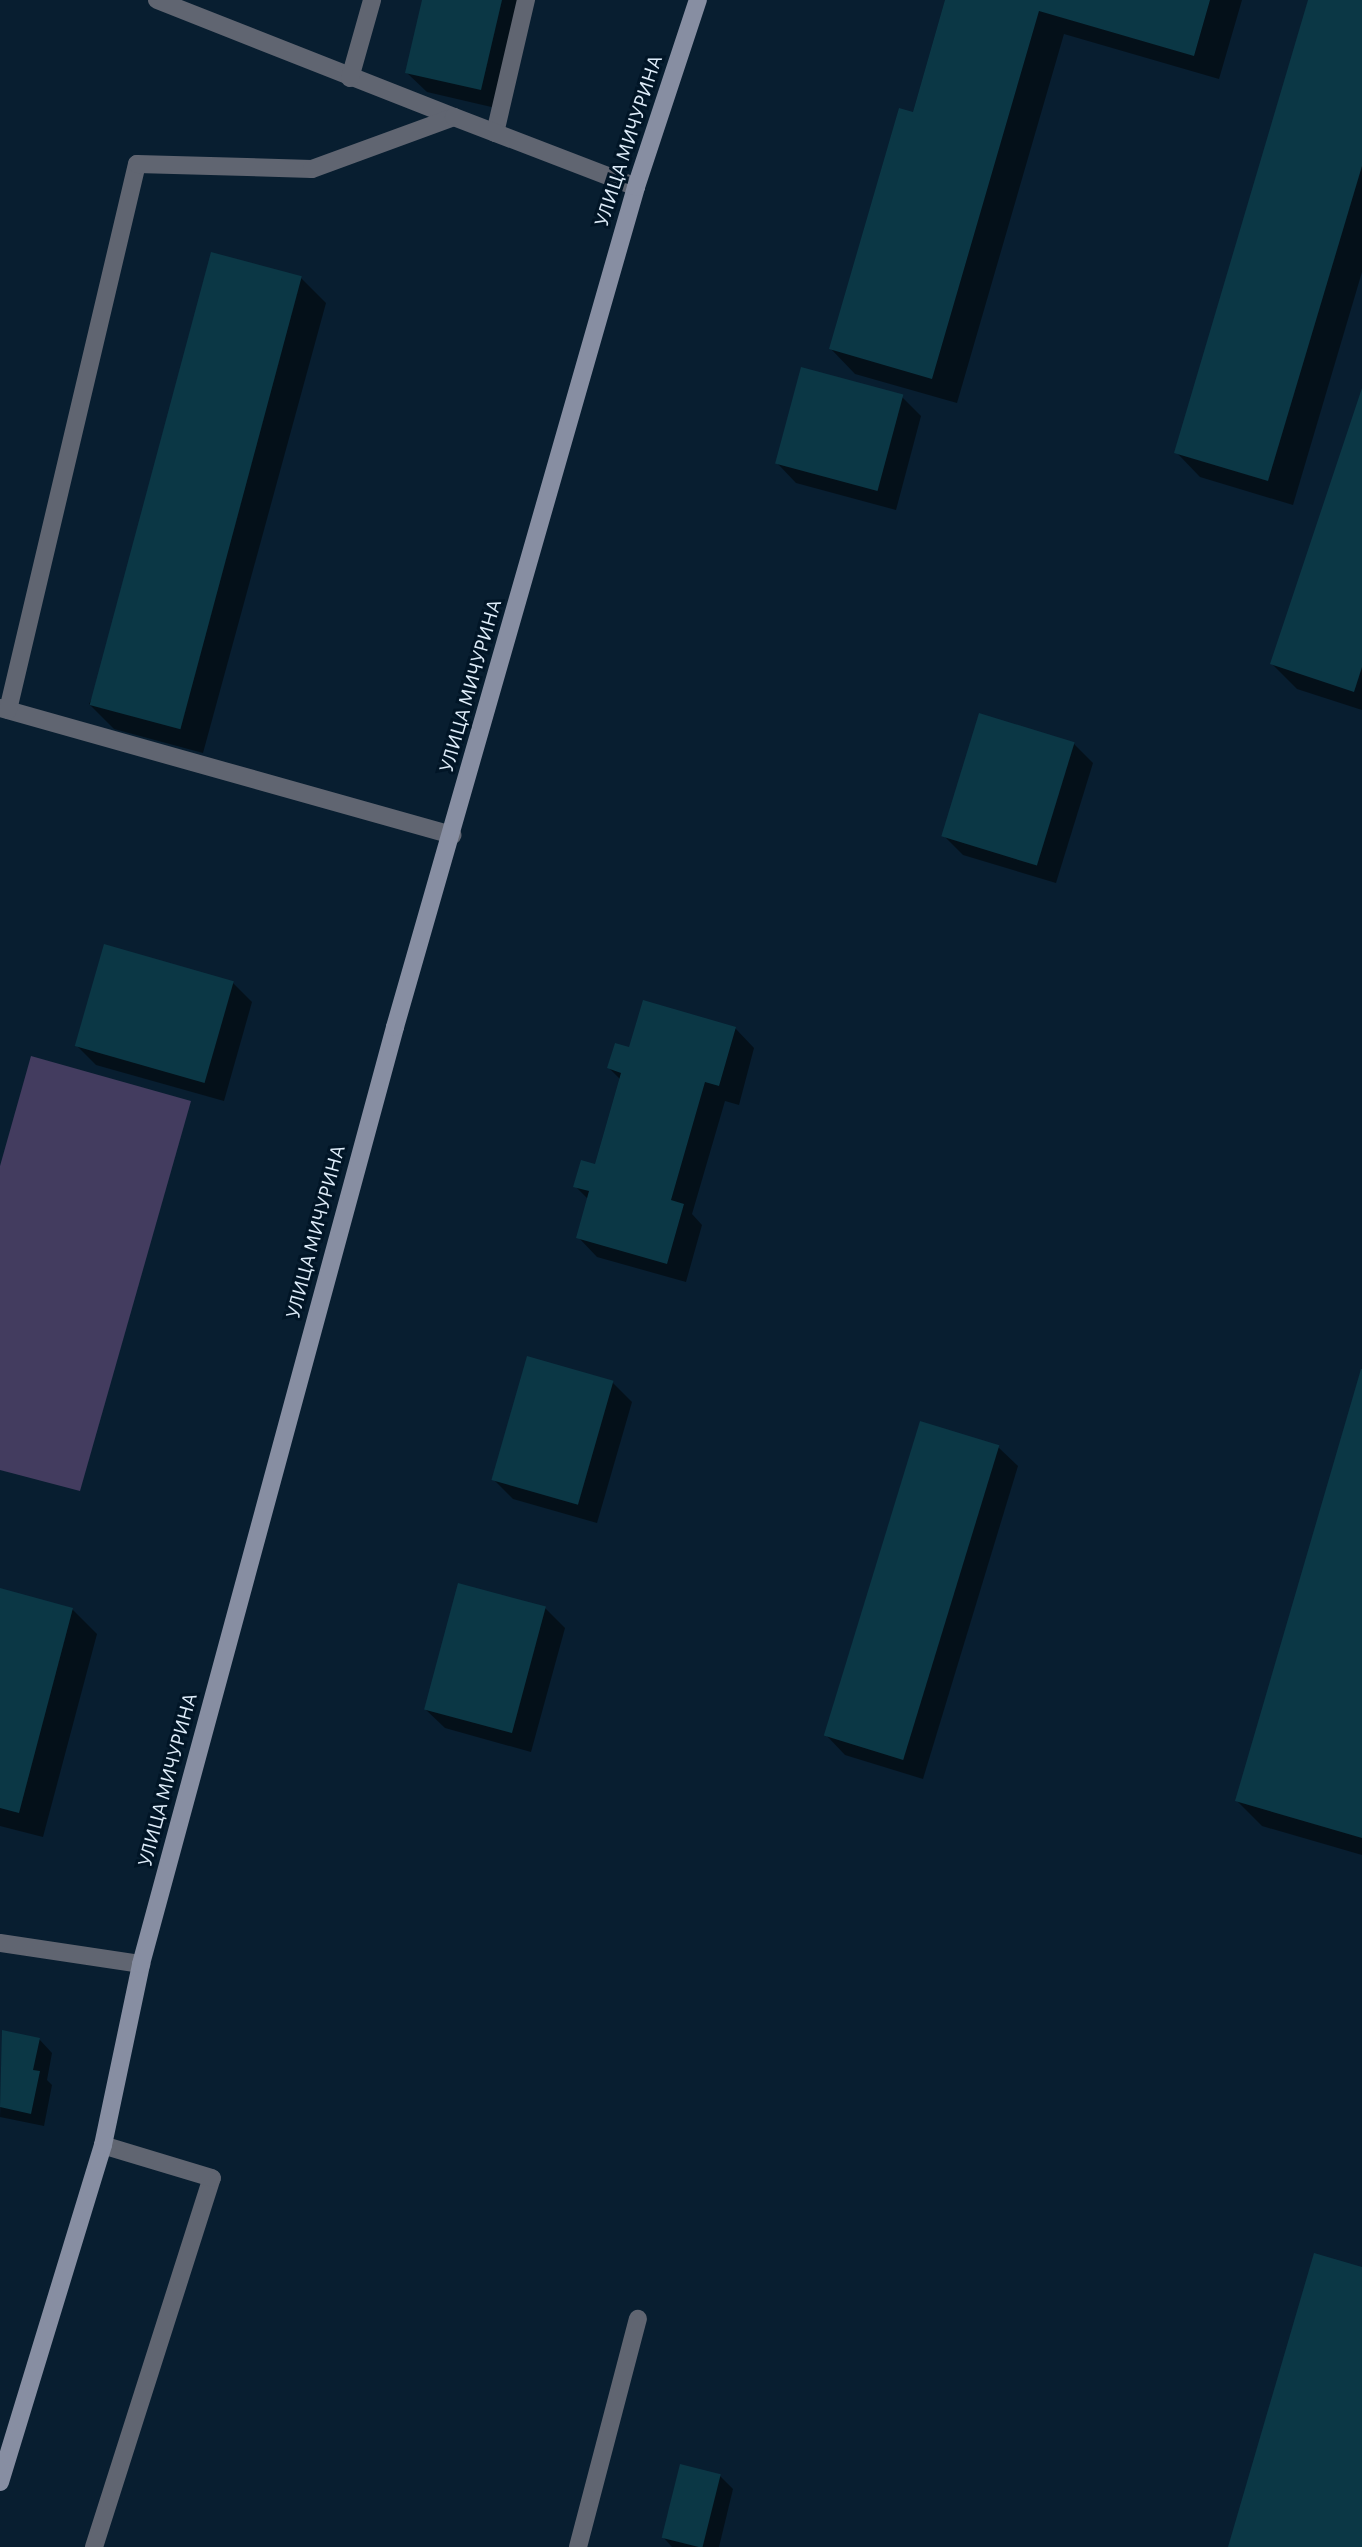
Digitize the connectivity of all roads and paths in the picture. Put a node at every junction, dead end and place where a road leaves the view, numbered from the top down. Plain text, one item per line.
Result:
1 (157, 0) edge
2 (198, 0) edge
3 (372, 0) edge
4 (526, 0) edge
5 (698, 0) edge
6 (202, 18) junction
7 (350, 78) junction
8 (454, 117) junction
9 (495, 132) junction
10 (636, 187) junction
11 (4, 709) edge
12 (452, 835) junction
13 (0, 1943) edge
14 (141, 1964) junction
15 (103, 2145) junction
16 (638, 2319) dead end
17 (0, 2482) edge
18 (94, 2547) edge
19 (578, 2547) edge

1 - 6 street
2 - 6 street
3 - 7 street
4 - 9 street
5 - 10 main road, УЛИЦА МИЧУРИНА
6 - 7 street
7 - 8 street
8 - 9 street
8 - 11 street
9 - 10 street
10 - 12 main road, УЛИЦА МИЧУРИНА
11 - 12 street
12 - 14 main road, УЛИЦА МИЧУРИНА
13 - 14 street
14 - 15 main road, УЛИЦА МИЧУРИНА
15 - 17 main road, УЛИЦА МИЧУРИНА
15 - 18 street
16 - 19 street

